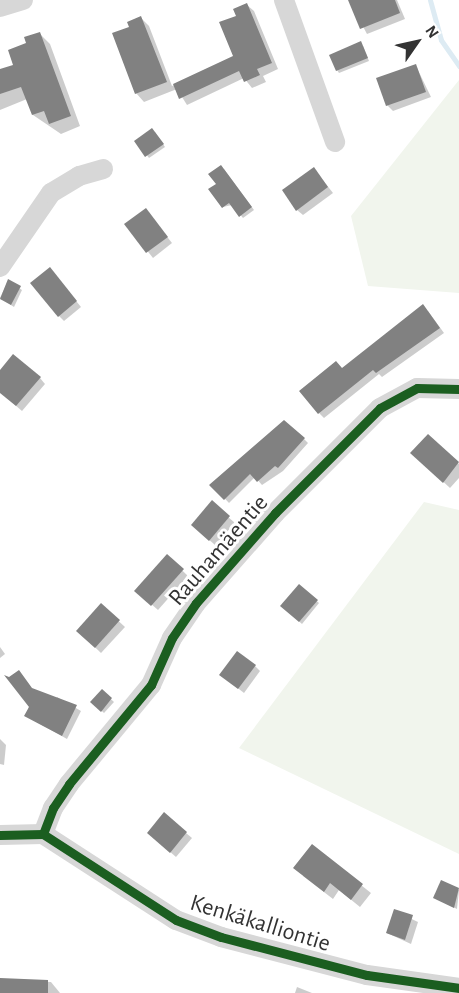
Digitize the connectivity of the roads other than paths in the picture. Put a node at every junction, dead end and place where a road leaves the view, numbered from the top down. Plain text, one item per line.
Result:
1 (23, 0) edge
2 (284, 0) edge
3 (0, 7) edge
4 (334, 142) dead end
5 (104, 169) dead end
6 (0, 267) edge
7 (459, 389) edge
8 (43, 834) junction
9 (0, 835) edge
10 (459, 988) edge

1 - 3 street
2 - 4 street
5 - 6 street
7 - 8 street, Rauhamäentie
8 - 9 street
8 - 10 street, Kenkäkalliontie

